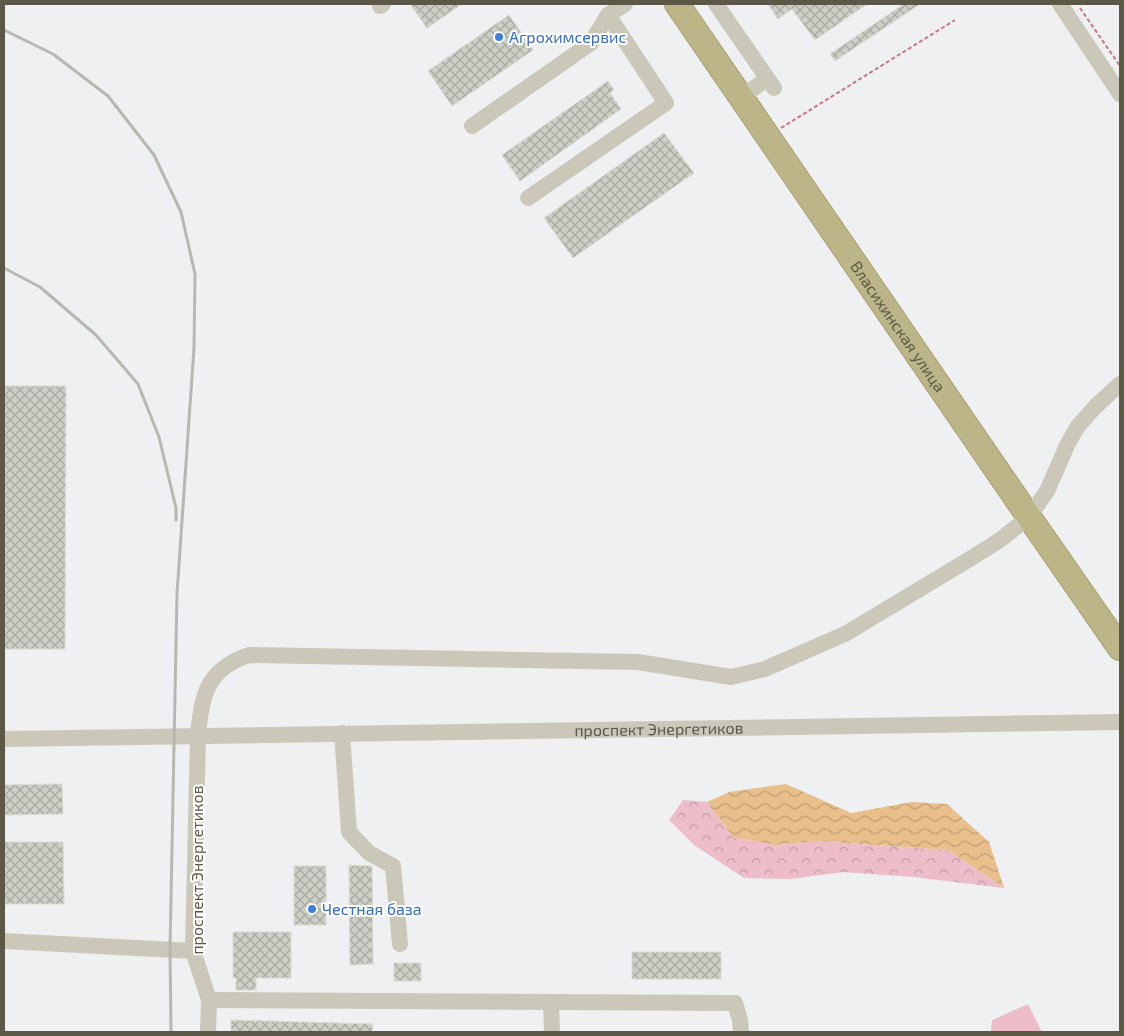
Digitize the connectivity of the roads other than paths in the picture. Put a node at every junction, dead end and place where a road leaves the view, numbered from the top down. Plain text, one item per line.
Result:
1 (625, 4) edge
2 (677, 4) edge
3 (716, 4) edge
4 (1060, 4) edge
5 (608, 15) junction
6 (1120, 94) edge
7 (741, 97) junction
8 (472, 126) dead end
9 (528, 198) dead end
10 (1120, 384) edge
11 (1029, 517) junction
12 (1120, 648) edge
13 (1120, 722) edge
14 (342, 733) junction
15 (198, 735) junction
16 (4, 739) edge
17 (4, 941) edge
18 (400, 944) dead end
19 (193, 951) junction
20 (209, 1000) junction
21 (551, 1002) junction
22 (208, 1032) edge
23 (552, 1032) edge
24 (741, 1032) edge

1 - 5 street
2 - 7 highway, Власихинская улица
3 - 7 street
4 - 6 street
5 - 8 street
5 - 9 street
7 - 11 highway, Власихинская улица
10 - 11 street
11 - 12 highway, Власихинская улица
11 - 15 street
13 - 14 street, проспект Энергетиков
14 - 15 street, проспект Энергетиков
14 - 18 street
15 - 16 street, проспект Энергетиков
15 - 19 street, проспект Энергетиков
17 - 19 street
19 - 20 street, проспект Энергетиков
20 - 21 street
20 - 22 street, проспект Энергетиков
21 - 23 street
21 - 24 street

